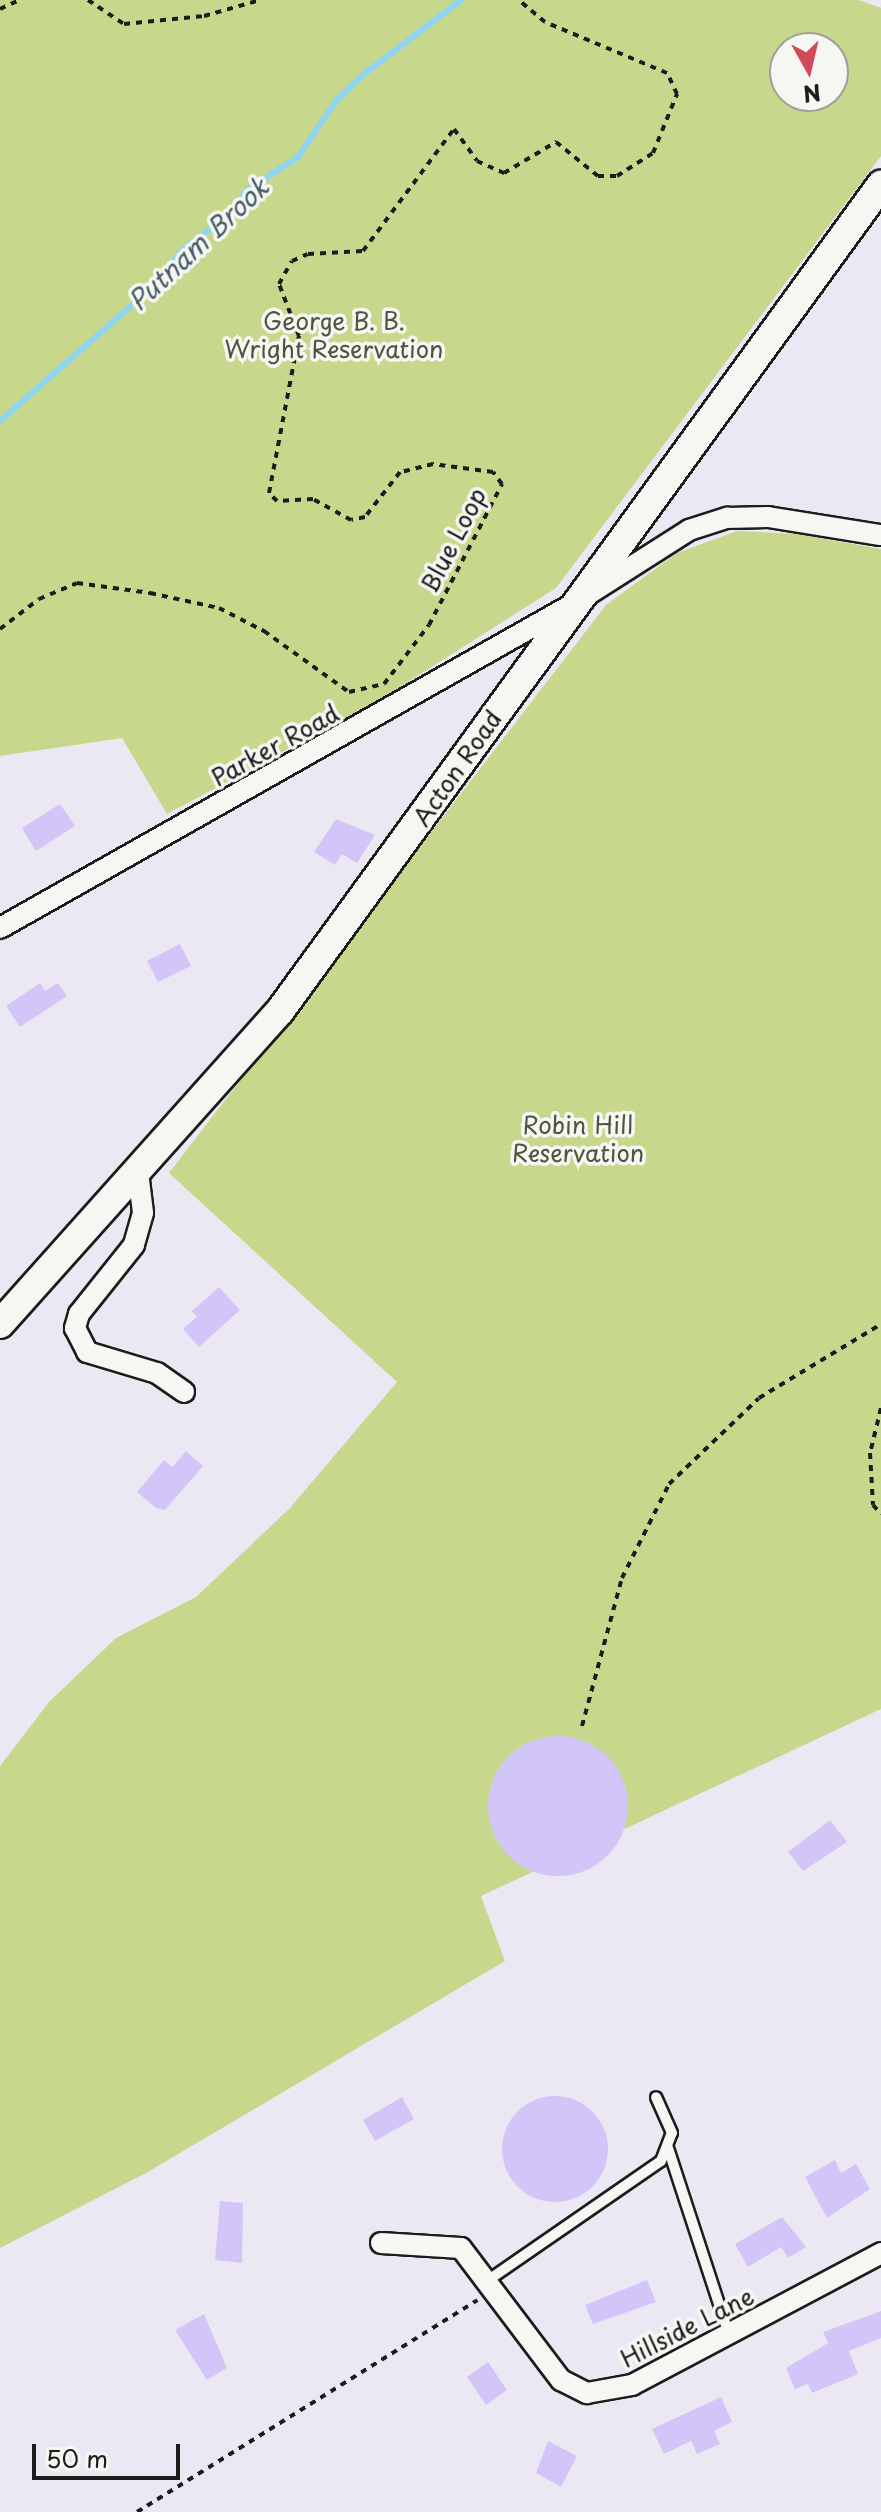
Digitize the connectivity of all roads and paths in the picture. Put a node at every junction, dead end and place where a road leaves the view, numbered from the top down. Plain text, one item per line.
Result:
1 (19, 0) edge
2 (88, 0) edge
3 (260, 0) edge
4 (519, 0) edge
5 (0, 9) edge
6 (881, 185) edge
7 (881, 535) edge
8 (573, 604) junction
9 (0, 629) edge
10 (0, 928) edge
11 (138, 1172) junction
12 (0, 1324) edge
13 (881, 1324) edge
14 (184, 1392) dead end
15 (881, 1408) edge
16 (881, 1514) edge
17 (582, 1726) dead end
18 (656, 2097) dead end
19 (668, 2148) junction
20 (381, 2243) dead end
21 (881, 2253) edge
22 (490, 2286) junction
23 (729, 2335) junction
24 (137, 2512) edge

1 - 5 path
2 - 3 path
4 - 9 path, Blue Loop
6 - 8 main road, Acton Road
7 - 8 street, Parker Road
8 - 10 street, Parker Road
8 - 11 main road, Acton Road
11 - 12 main road, Acton Road
11 - 14 street
13 - 17 path
15 - 16 path
18 - 19 lane
19 - 22 lane
19 - 23 lane
20 - 22 street, Hillside Lane
21 - 23 street, Hillside Lane
22 - 23 street, Hillside Lane
22 - 24 path

